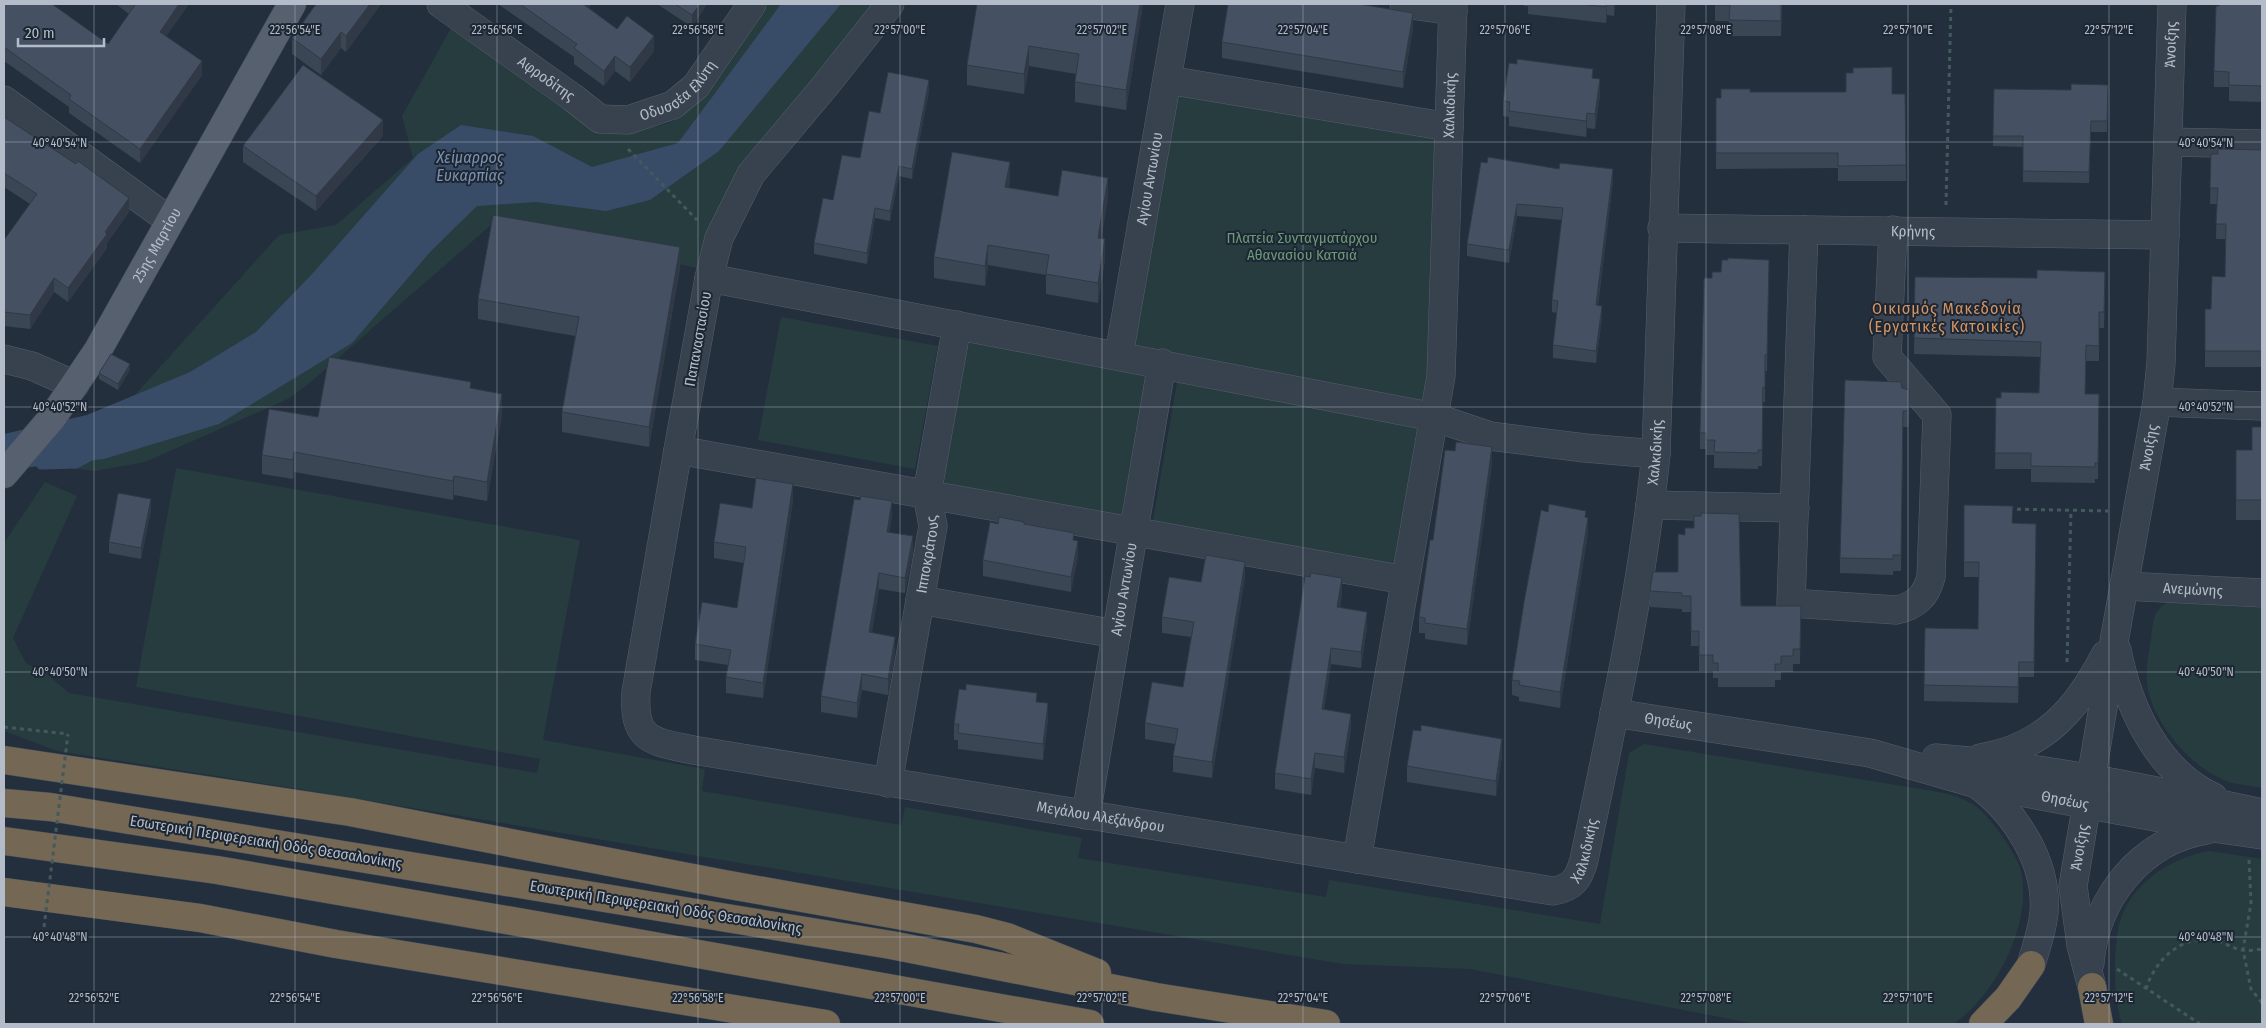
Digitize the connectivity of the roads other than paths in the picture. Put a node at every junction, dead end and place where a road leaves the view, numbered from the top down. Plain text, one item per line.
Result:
1 (292, 4) edge
2 (442, 4) edge
3 (752, 4) edge
4 (890, 4) edge
5 (1180, 4) edge
6 (1404, 4) edge
7 (1670, 4) edge
8 (2172, 4) edge
9 (1453, 7) edge
10 (1168, 80) junction
11 (4, 100) edge
12 (600, 119) joint
13 (1449, 127) junction
14 (2168, 142) junction
15 (2262, 144) edge
16 (169, 220) junction
17 (1662, 228) junction
18 (1804, 230) junction
19 (1893, 230) junction
20 (2165, 235) junction
21 (709, 278) junction
22 (957, 325) junction
23 (1119, 355) junction
24 (4, 358) edge
25 (1162, 363) junction
26 (76, 385) junction
27 (2157, 402) junction
28 (2262, 406) edge
29 (1434, 417) junction
30 (678, 450) junction
31 (1656, 454) junction
32 (4, 474) edge
33 (927, 494) junction
34 (1650, 505) junction
35 (1795, 508) junction
36 (1134, 531) junction
37 (1405, 580) junction
38 (2124, 586) junction
39 (2262, 593) edge
40 (920, 600) junction
41 (1116, 634) junction
42 (2115, 636) junction
43 (1614, 713) junction
44 (639, 729) joint
45 (4, 760) edge
46 (1972, 772) junction
47 (888, 783) junction
48 (2089, 792) junction
49 (4, 803) edge
50 (2234, 806) junction
51 (2262, 813) edge
52 (1086, 816) junction
53 (2220, 829) junction
54 (4, 841) edge
55 (2255, 846) edge
56 (1357, 859) junction
57 (2073, 886) junction
58 (1568, 887) joint
59 (4, 892) edge
60 (2031, 965) junction
61 (2091, 974) junction
62 (1156, 997) junction
63 (826, 1024) edge
64 (1090, 1024) edge
65 (1326, 1024) edge
66 (1983, 1024) edge
67 (2099, 1024) edge

1 - 16 main road, 25ης Μαρτίου
2 - 12 street, Αφροδίτης
3 - 12 street, Οδυσσέα Ελύτη
4 - 21 street, Παπαναστασίου
5 - 10 street, Αγίου Αντωνίου
6 - 9 street
7 - 17 street, Χαλκιδικής
8 - 14 street, Άνοιξης
9 - 13 street, Χαλκιδικής
10 - 13 street
10 - 23 street, Αγίου Αντωνίου
11 - 16 street
13 - 29 street, Χαλκιδικής
14 - 15 street
14 - 20 street, Άνοιξης
16 - 26 main road, 25ης Μαρτίου
17 - 18 street, Κρήνης
17 - 31 street, Χαλκιδικής
18 - 19 street, Κρήνης
18 - 35 street
19 - 20 street, Κρήνης
19 - 35 street
20 - 27 street, Άνοιξης
21 - 22 street
21 - 30 street, Παπαναστασίου
22 - 23 street
22 - 33 street, Ιπποκράτους
23 - 25 street
24 - 26 street
25 - 29 street
25 - 36 street, Αγίου Αντωνίου
26 - 32 main road, 25ης Μαρτίου
27 - 28 street
27 - 38 street, Άνοιξης
29 - 31 street
29 - 37 street, Χαλκιδικής
30 - 33 street
30 - 44 street, Παπαναστασίου
31 - 34 street, Χαλκιδικής
33 - 36 street
33 - 40 street, Ιπποκράτους
34 - 35 street
34 - 43 street, Χαλκιδικής
36 - 37 street
36 - 41 street, Αγίου Αντωνίου
37 - 56 street, Χαλκιδικής
38 - 39 street, Ανεμώνης
38 - 42 street, Άνοιξης
40 - 41 street
40 - 47 street, Ιπποκράτους
41 - 52 street, Αγίου Αντωνίου
42 - 46 street
42 - 48 street, Άνοιξης
42 - 50 street
43 - 46 street, Θησέως
43 - 58 street, Χαλκιδικής
44 - 47 street, Μεγάλου Αλεξάνδρου
45 - 62 highway
46 - 48 street, Θησέως
46 - 60 street
47 - 52 street, Μεγάλου Αλεξάνδρου
48 - 50 street, Θησέως
48 - 53 street, Θησέως
48 - 57 street, Άνοιξης
49 - 62 highway, Εσωτερική Περιφερειακή Οδός Θεσσαλονίκης
50 - 51 street, Θησέως
52 - 56 street, Μεγάλου Αλεξάνδρου
53 - 55 street, Θησέως
53 - 61 street
54 - 64 highway
56 - 58 street, Μεγάλου Αλεξάνδρου
57 - 60 street, Άνοιξης
57 - 61 street, Άνοιξης
59 - 63 highway
60 - 66 highway
61 - 67 highway
62 - 65 highway, Εσωτερική Περιφερειακή Οδός Θεσσαλονίκης

